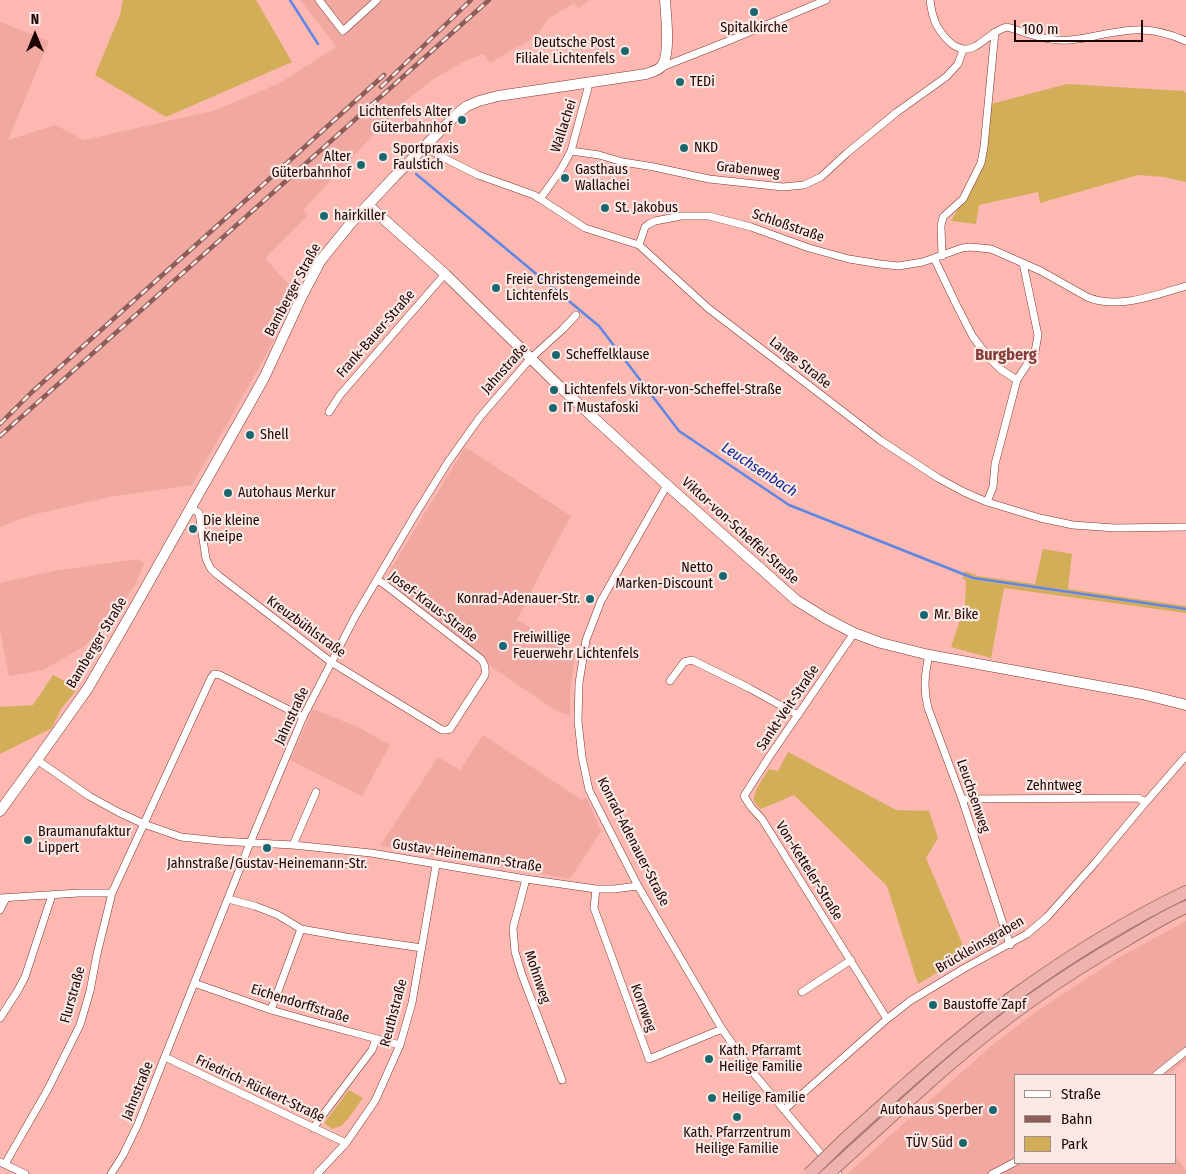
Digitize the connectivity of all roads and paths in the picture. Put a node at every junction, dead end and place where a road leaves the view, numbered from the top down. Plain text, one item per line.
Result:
1 (319, 0) edge
2 (377, 0) edge
3 (665, 0) edge
4 (826, 0) edge
5 (930, 0) edge
6 (995, 32) junction
7 (1186, 41) edge
8 (963, 50) junction
9 (662, 67) junction
10 (588, 83) junction
11 (425, 145) junction
12 (571, 151) junction
13 (540, 199) junction
14 (368, 205) junction
15 (639, 245) junction
16 (942, 256) junction
17 (934, 258) junction
18 (1023, 264) junction
19 (444, 274) junction
20 (1186, 286) edge
21 (576, 315) dead end
22 (530, 359) junction
23 (1017, 380) junction
24 (329, 412) dead end
25 (667, 485) junction
26 (988, 502) junction
27 (190, 508) junction
28 (1186, 527) edge
29 (377, 580) junction
30 (854, 633) junction
31 (929, 655) junction
32 (331, 662) junction
33 (670, 681) dead end
34 (1186, 705) edge
35 (798, 715) junction
36 (303, 717) junction
37 (450, 729) joint
38 (1186, 756) edge
39 (37, 760) junction
40 (316, 792) dead end
41 (744, 798) joint
42 (962, 799) junction
43 (1146, 802) junction
44 (0, 811) edge
45 (144, 824) junction
46 (250, 843) junction
47 (293, 845) junction
48 (436, 865) junction
49 (526, 879) junction
50 (638, 886) junction
51 (596, 889) junction
52 (1186, 892) edge
53 (112, 893) junction
54 (52, 896) junction
55 (3, 898) edge
56 (228, 899) junction
57 (1186, 907) edge
58 (0, 910) edge
59 (302, 929) junction
60 (1010, 944) junction
61 (422, 948) junction
62 (851, 960) junction
63 (194, 983) junction
64 (802, 992) dead end
65 (270, 1010) junction
66 (0, 1018) edge
67 (887, 1019) junction
68 (722, 1029) junction
69 (376, 1039) junction
70 (400, 1045) junction
71 (1186, 1051) edge
72 (165, 1057) junction
73 (1157, 1074) edge
74 (562, 1080) dead end
75 (784, 1110) junction
76 (313, 1128) junction
77 (346, 1143) junction
78 (3, 1163) edge
79 (1014, 1163) edge
80 (25, 1174) edge
81 (111, 1174) edge
82 (317, 1174) edge
83 (809, 1174) edge
84 (828, 1174) edge
85 (838, 1174) edge
86 (992, 1174) edge

1 - 2 street
3 - 9 street
4 - 9 street, Bamberger Straße
5 - 8 street
6 - 7 street
6 - 8 street
6 - 16 street
8 - 12 street, Grabenweg
9 - 10 street, Bamberger Straße
10 - 11 street, Bamberger Straße
10 - 12 street, Wallachei
11 - 13 street, Lange Straße
11 - 14 street, Bamberger Straße
12 - 13 street, Wallachei
13 - 15 street, Lange Straße
14 - 19 street, Viktor-von-Scheffel-Straße
14 - 27 street, Bamberger Straße
15 - 17 street, Schloßstraße
15 - 26 street, Lange Straße
16 - 17 street, Schloßstraße
16 - 18 street
17 - 23 street
18 - 20 street
18 - 23 street
19 - 22 street, Viktor-von-Scheffel-Straße
19 - 24 street, Frank-Bauer-Straße
21 - 22 street, Jahnstraße
22 - 25 street, Viktor-von-Scheffel-Straße
22 - 29 street, Jahnstraße
23 - 26 street
25 - 30 street, Viktor-von-Scheffel-Straße
25 - 50 street, Konrad-Adenauer-Straße
26 - 28 street, Lange Straße
27 - 32 street, Kreuzbühlstraße
27 - 39 street, Bamberger Straße
29 - 32 street, Jahnstraße
29 - 37 street, Josef-Kraus-Straße
30 - 31 street, Viktor-von-Scheffel-Straße
30 - 35 street, Sankt-Veit-Straße
31 - 34 street, Viktor-von-Scheffel-Straße
31 - 42 street, Leuchsenweg
32 - 36 street, Jahnstraße
32 - 37 street, Kreuzbühlstraße
33 - 35 street
35 - 41 street, Sankt-Veit-Straße
36 - 45 street, Flurstraße
36 - 46 street, Jahnstraße
38 - 43 street, Brückleinsgraben
39 - 44 street, Bamberger Straße
39 - 45 street, Gustav-Heinemann-Straße
40 - 47 street
41 - 62 street, Von-Ketteler-Straße
42 - 43 street, Zehntweg
42 - 60 street, Leuchsenweg
43 - 60 street, Brückleinsgraben
45 - 46 street, Gustav-Heinemann-Straße
45 - 53 street, Flurstraße
46 - 47 street, Gustav-Heinemann-Straße
46 - 56 street, Jahnstraße
47 - 48 street, Gustav-Heinemann-Straße
48 - 49 street, Gustav-Heinemann-Straße
48 - 61 street, Reuthstraße
49 - 51 street, Gustav-Heinemann-Straße
49 - 74 street, Mohnweg
50 - 51 street, Gustav-Heinemann-Straße
50 - 68 street, Konrad-Adenauer-Straße
51 - 68 street, Kornweg
52 - 83 highway, bridge
53 - 54 street
53 - 78 street, Flurstraße
54 - 55 street
54 - 66 street
55 - 58 street
56 - 59 street
56 - 63 street, Jahnstraße
57 - 84 highway, bridge
59 - 61 street
59 - 65 street
60 - 67 street, Brückleinsgraben
61 - 70 street, Reuthstraße
62 - 64 street
62 - 67 street, Von-Ketteler-Straße
63 - 65 street, Eichendorffstraße
63 - 72 street, Jahnstraße
65 - 69 street, Eichendorffstraße
67 - 75 street, Brückleinsgraben
68 - 75 street, Konrad-Adenauer-Straße
69 - 70 street, Eichendorffstraße
69 - 76 street
70 - 77 street, Reuthstraße
71 - 73 street
72 - 76 street, Friedrich-Rückert-Straße
72 - 81 street, Jahnstraße
75 - 85 street, Konrad-Adenauer-Straße
76 - 77 street, Friedrich-Rückert-Straße
77 - 82 street, Reuthstraße
78 - 80 street
79 - 86 street

